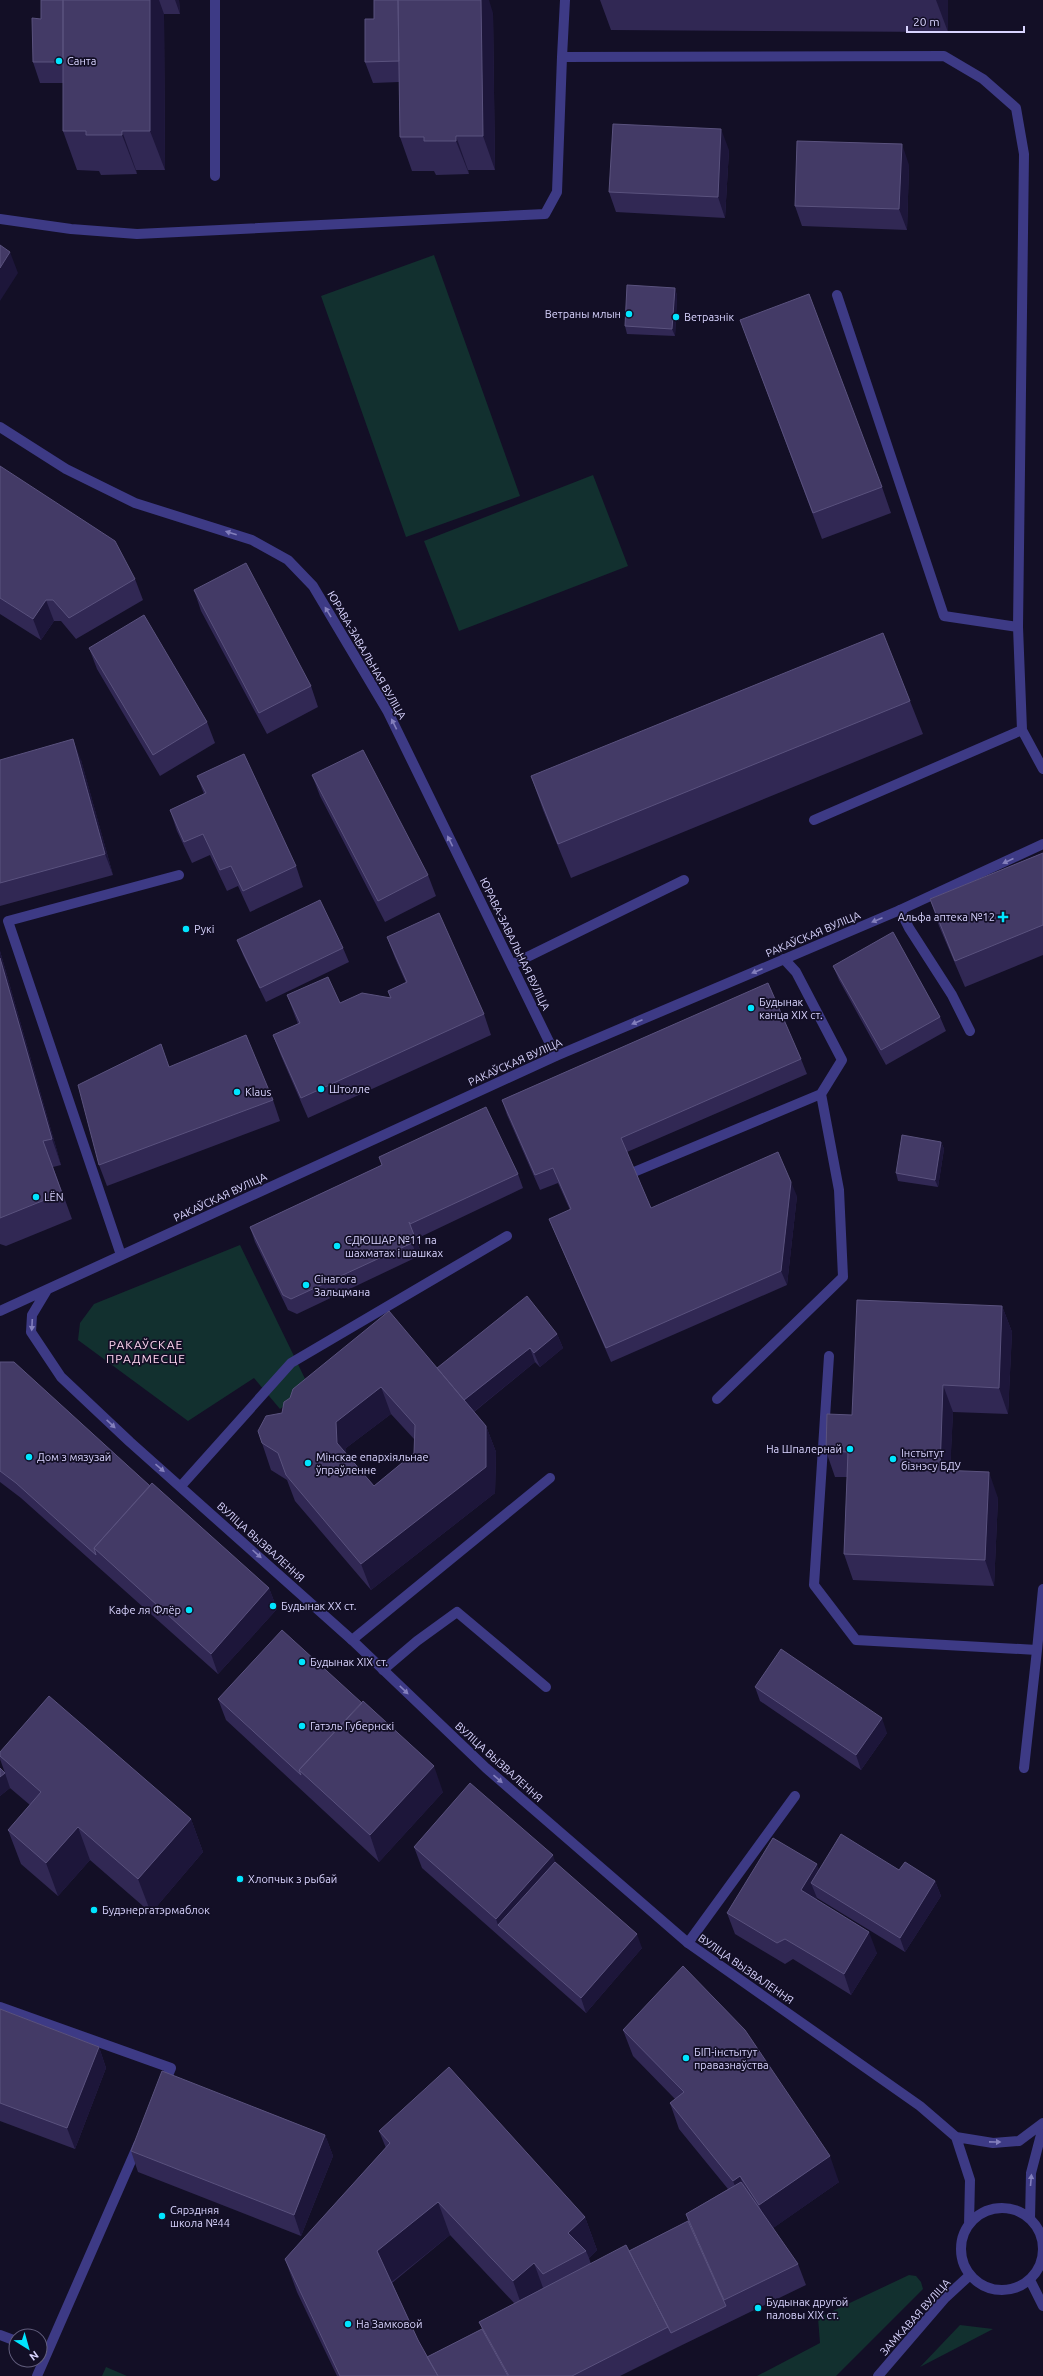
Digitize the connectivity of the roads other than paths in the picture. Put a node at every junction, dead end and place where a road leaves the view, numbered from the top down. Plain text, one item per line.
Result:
1 (215, 0) edge
2 (564, 0) edge
3 (562, 57) junction
4 (215, 176) dead end
5 (0, 219) edge
6 (837, 295) dead end
7 (0, 427) edge
8 (1018, 627) junction
9 (1022, 730) junction
10 (1043, 769) edge
11 (814, 820) dead end
12 (1043, 844) edge
13 (179, 875) dead end
14 (684, 880) dead end
15 (900, 910) junction
16 (784, 959) junction
17 (513, 964) junction
18 (970, 1031) dead end
19 (556, 1056) junction
20 (821, 1094) junction
21 (634, 1172) edge
22 (507, 1236) dead end
23 (120, 1255) junction
24 (47, 1290) junction
25 (0, 1311) edge
26 (829, 1356) dead end
27 (717, 1399) dead end
28 (550, 1478) dead end
29 (181, 1486) junction
30 (1043, 1590) edge
31 (352, 1640) junction
32 (1037, 1650) junction
33 (383, 1670) junction
34 (546, 1687) dead end
35 (1024, 1768) dead end
36 (795, 1796) dead end
37 (688, 1943) junction
38 (0, 2007) edge
39 (159, 2097) edge
40 (1043, 2123) edge
41 (1043, 2127) edge
42 (143, 2134) edge
43 (956, 2137) junction
44 (1030, 2219) junction
45 (969, 2225) junction
46 (970, 2275) junction
47 (1030, 2280) junction
48 (1043, 2306) edge
49 (48, 2343) edge
50 (878, 2376) edge

1 - 4 street
2 - 3 street
3 - 5 street
3 - 8 street
6 - 8 street
17 -> 7 street, ЮРАВА-ЗАВАЛЬНАЯ ВУЛІЦА
8 - 9 street
9 - 10 street
9 - 11 street
12 -> 15 street, РАКАЎСКАЯ ВУЛІЦА
13 - 23 street
14 - 17 street
15 -> 16 street, РАКАЎСКАЯ ВУЛІЦА
15 - 18 street
16 -> 19 street, РАКАЎСКАЯ ВУЛІЦА
16 - 20 street
17 - 19 street, ЮРАВА-ЗАВАЛЬНАЯ ВУЛІЦА
19 - 23 street, РАКАЎСКАЯ ВУЛІЦА
20 - 21 street
20 - 27 street
22 - 29 street
23 - 24 street, РАКАЎСКАЯ ВУЛІЦА
24 - 25 street, РАКАЎСКАЯ ВУЛІЦА
24 -> 29 street, ВУЛІЦА ВЫЗВАЛЕННЯ
26 - 32 street
28 - 31 street
29 -> 31 street, ВУЛІЦА ВЫЗВАЛЕННЯ
30 - 32 street
31 - 33 street, ВУЛІЦА ВЫЗВАЛЕННЯ
32 - 35 street
33 - 34 street
33 -> 37 street, ВУЛІЦА ВЫЗВАЛЕННЯ
36 - 37 street
37 - 43 street, ВУЛІЦА ВЫЗВАЛЕННЯ
38 - 39 street
43 -> 40 street
44 -> 41 street
42 - 49 street
43 - 45 street
44 - 45 street
44 - 47 street
45 - 46 street
46 - 47 street
46 - 50 street, ЗАМКАВАЯ ВУЛІЦА
47 - 48 street

